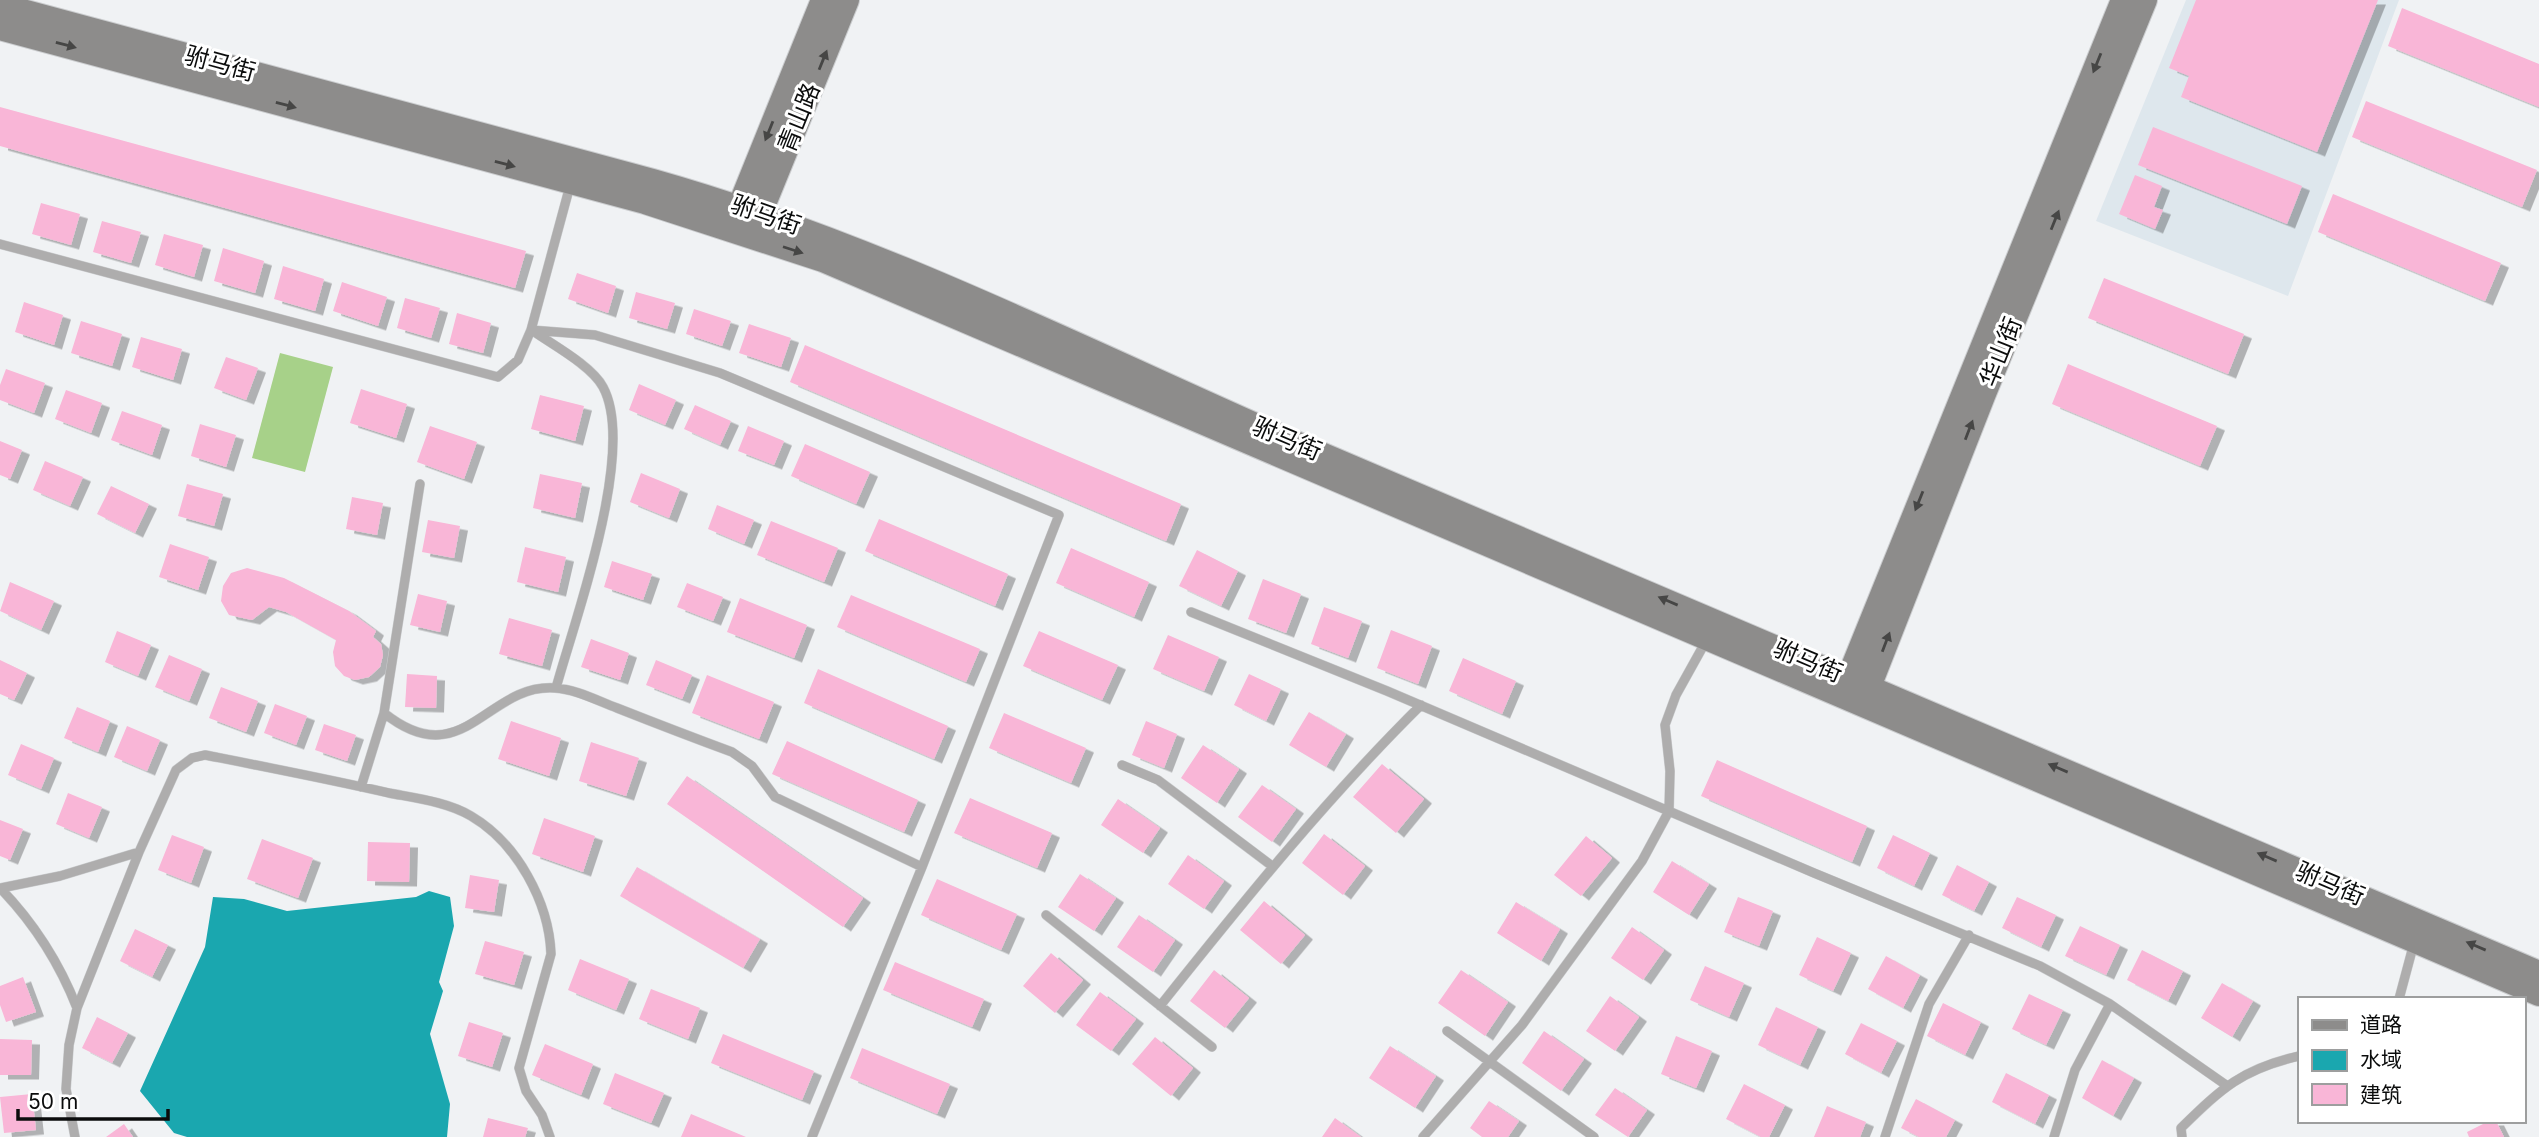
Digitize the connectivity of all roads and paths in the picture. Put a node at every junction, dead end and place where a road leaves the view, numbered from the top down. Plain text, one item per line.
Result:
1 (822, 0) edge
2 (847, 0) edge
3 (2123, 0) edge
4 (2145, 0) edge
5 (0, 5) edge
6 (0, 27) edge
7 (574, 171) junction
8 (750, 209) junction
9 (741, 233) junction
10 (0, 244) edge
11 (531, 330) junction
12 (420, 484) dead end
13 (1191, 612) dead end
14 (1712, 631) junction
15 (556, 688) junction
16 (1855, 692) junction
17 (1420, 705) junction
18 (384, 713) junction
19 (1122, 765) dead end
20 (361, 787) junction
21 (1669, 811) junction
22 (139, 852) junction
23 (1272, 866) junction
24 (922, 867) junction
25 (0, 888) edge
26 (1046, 915) dead end
27 (2417, 931) junction
28 (1969, 935) junction
29 (2539, 973) edge
30 (2539, 994) edge
31 (2400, 997) edge
32 (2110, 1004) junction
33 (1160, 1006) junction
34 (77, 1008) junction
35 (1447, 1031) dead end
36 (1212, 1048) dead end
37 (2298, 1056) edge
38 (1490, 1062) junction
39 (2226, 1085) junction
40 (75, 1137) edge
41 (550, 1137) edge
42 (812, 1137) edge
43 (1423, 1137) edge
44 (1594, 1137) edge
45 (1885, 1137) edge
46 (2054, 1137) edge
47 (2182, 1137) edge

1 -> 8 main road, 青山路
8 -> 2 main road, 青山路
3 -> 16 main road, 华山街
16 -> 4 main road, 华山街
5 - 7 main road, 驸马街
6 -> 7 main road, 驸马街
7 - 8 main road, 驸马街
7 - 9 main road, 驸马街
7 - 11 lane
8 - 9 main road, 青山路
14 -> 8 main road, 驸马街
9 -> 14 main road, 驸马街
10 - 11 lane
11 - 15 lane
11 - 24 lane
12 - 18 lane
13 - 17 lane
14 - 16 main road, 驸马街
14 - 21 lane
15 - 18 lane
15 - 24 lane
16 - 27 main road, 驸马街
17 - 21 lane
17 - 23 lane
18 - 20 lane
19 - 23 lane
20 - 22 lane
20 - 41 lane
21 - 28 lane
21 - 38 lane
22 - 25 lane
22 - 34 lane
23 - 33 lane
24 - 42 lane
25 - 34 lane
26 - 33 lane
29 -> 27 main road, 驸马街
27 - 30 main road, 驸马街
27 - 31 lane
28 - 32 lane
28 - 45 lane
32 - 39 lane
32 - 46 lane
33 - 36 lane
34 - 40 lane
35 - 38 lane
37 - 39 lane
38 - 43 lane
38 - 44 lane
39 - 47 lane

